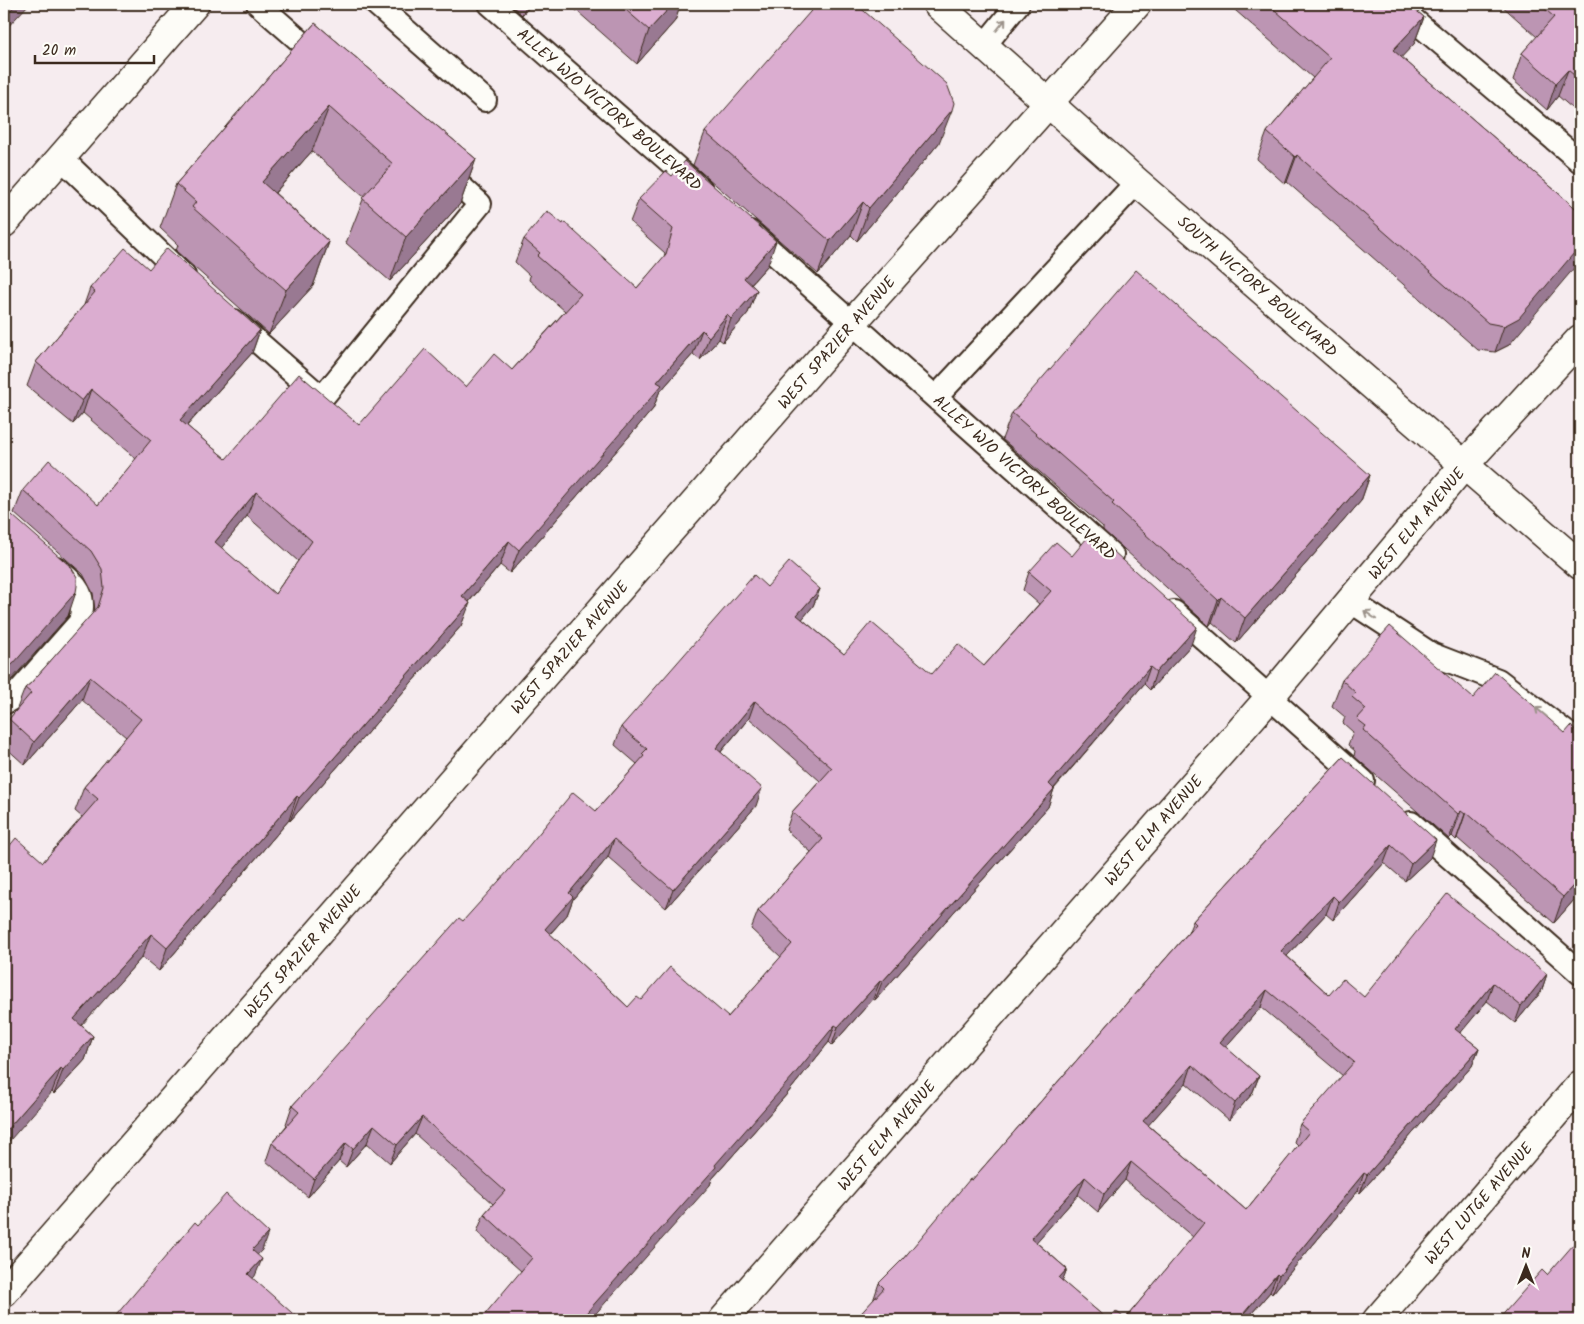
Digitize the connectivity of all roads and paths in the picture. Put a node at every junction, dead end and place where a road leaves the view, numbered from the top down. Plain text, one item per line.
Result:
1 (195, 4) edge
2 (258, 4) edge
3 (376, 4) edge
4 (490, 4) edge
5 (937, 4) edge
6 (1018, 4) edge
7 (1137, 4) edge
8 (1395, 4) edge
9 (984, 46) junction
10 (341, 77) edge
11 (485, 100) dead end
12 (1048, 104) junction
13 (429, 157) edge
14 (61, 158) junction
15 (1580, 161) edge
16 (1137, 182) junction
17 (4, 223) edge
18 (196, 287) edge
19 (219, 307) edge
20 (853, 322) junction
21 (1580, 339) edge
22 (937, 396) junction
23 (1465, 464) junction
24 (38, 552) edge
25 (1580, 565) edge
26 (1129, 570) edge
27 (1158, 597) edge
28 (1350, 601) junction
29 (1269, 698) junction
30 (4, 703) edge
31 (1580, 740) edge
32 (1580, 973) edge
33 (1580, 1085) edge
34 (4, 1292) edge
35 (723, 1320) edge
36 (1376, 1320) edge

1 - 14 street
2 - 10 lane
3 - 11 lane
4 - 20 lane, ALLEY W/O VICTORY BOULEVARD
5 - 9 street, SOUTH VICTORY BOULEVARD
9 -> 6 lane
7 - 12 street, WEST SPAZIER AVENUE
8 - 15 lane
9 - 12 street, SOUTH VICTORY BOULEVARD
12 - 16 street, SOUTH VICTORY BOULEVARD
12 - 20 street, WEST SPAZIER AVENUE
13 - 19 lane
14 - 17 street
14 - 18 lane
16 - 22 lane
16 - 23 street, SOUTH VICTORY BOULEVARD
20 - 22 lane, ALLEY W/O VICTORY BOULEVARD
20 - 34 street, WEST SPAZIER AVENUE
21 - 23 street, WEST ELM AVENUE
22 - 26 lane, ALLEY W/O VICTORY BOULEVARD
23 - 25 street, SOUTH VICTORY BOULEVARD
23 - 28 street, WEST ELM AVENUE
24 - 30 lane
27 - 29 lane
28 - 29 street, WEST ELM AVENUE
31 -> 28 lane
29 - 32 lane
29 - 35 street, WEST ELM AVENUE
33 - 36 street, WEST LUTGE AVENUE

